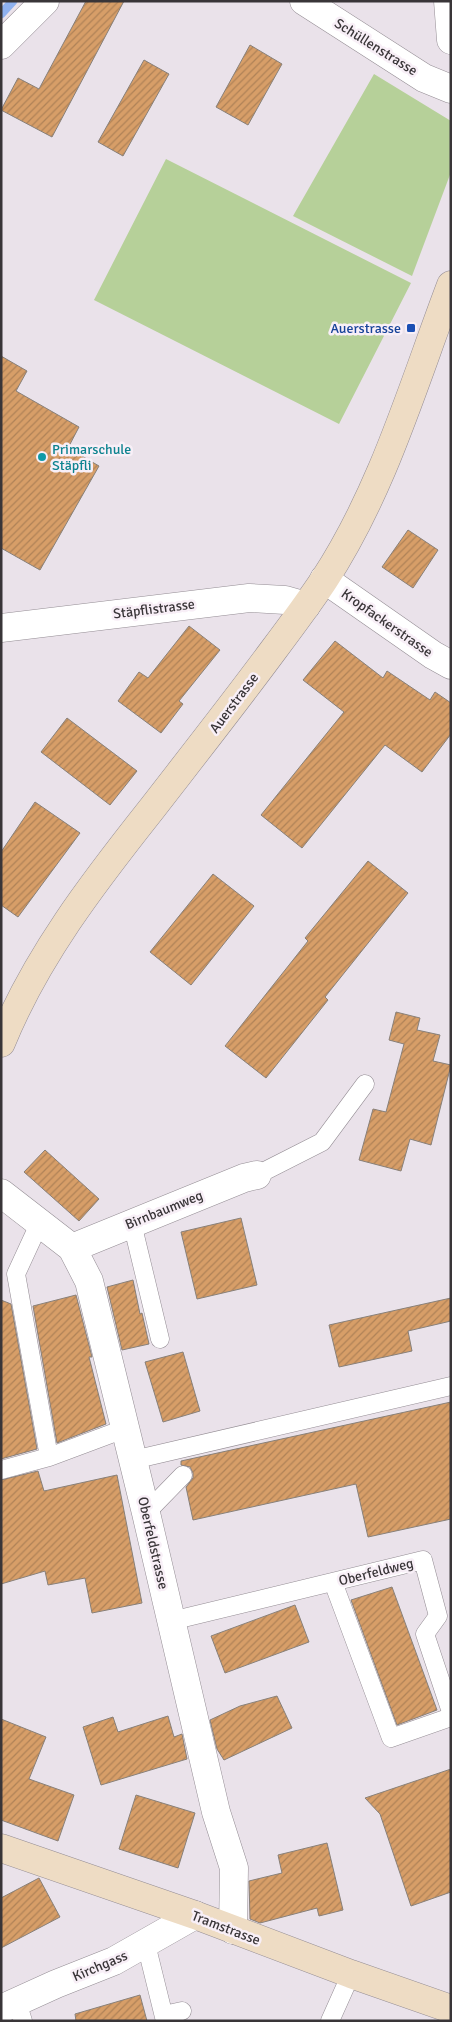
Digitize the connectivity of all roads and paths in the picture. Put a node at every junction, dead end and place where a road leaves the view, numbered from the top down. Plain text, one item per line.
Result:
1 (45, 1) edge
2 (304, 1) edge
3 (448, 1) edge
4 (451, 40) edge
5 (1, 44) edge
6 (451, 89) edge
7 (451, 285) edge
8 (324, 580) junction
9 (306, 606) junction
10 (1, 628) edge
11 (451, 665) edge
12 (1, 1043) edge
13 (365, 1084) dead end
14 (257, 1175) joint
15 (1, 1194) edge
16 (40, 1222) junction
17 (132, 1223) junction
18 (72, 1248) junction
19 (160, 1339) dead end
20 (451, 1386) edge
21 (124, 1429) junction
22 (49, 1457) junction
23 (133, 1460) junction
24 (1, 1470) edge
25 (184, 1475) dead end
26 (146, 1513) junction
27 (333, 1582) junction
28 (171, 1621) junction
29 (451, 1712) edge
30 (451, 1717) edge
31 (1, 1848) edge
32 (195, 1916) junction
33 (233, 1930) junction
34 (146, 1944) junction
35 (351, 1974) junction
36 (451, 2009) edge
37 (14, 2011) edge
38 (182, 2011) dead end
39 (165, 2018) edge
40 (330, 2021) edge

1 - 5 street
2 - 6 street, Schüllenstrasse
3 - 4 street
7 - 8 main road, Auerstrasse
8 - 9 main road, Auerstrasse
8 - 11 street, Kropfackerstrasse
9 - 10 street, Stäpflistrasse
9 - 12 main road, Auerstrasse
13 - 14 lane
14 - 17 street, Birnbaumweg
15 - 16 street, Oberfeldstrasse
16 - 18 street, Oberfeldstrasse
16 - 22 lane
17 - 18 street, Birnbaumweg
17 - 19 lane
18 - 21 street, Oberfeldstrasse
20 - 23 lane
21 - 22 lane
21 - 23 street, Oberfeldstrasse
22 - 24 lane
23 - 26 street, Oberfeldstrasse
25 - 26 lane
26 - 28 street, Oberfeldstrasse
27 - 28 lane, Oberfeldweg
27 - 29 lane, Oberfeldweg
27 - 30 lane
28 - 33 street, Oberfeldstrasse
31 - 32 main road, Tramstrasse
32 - 33 main road, Tramstrasse
32 - 34 street, Kirchgass
33 - 35 main road, Tramstrasse
34 - 37 street, Kirchgass
34 - 39 lane
35 - 36 main road, Tramstrasse
35 - 40 lane
38 - 39 lane

